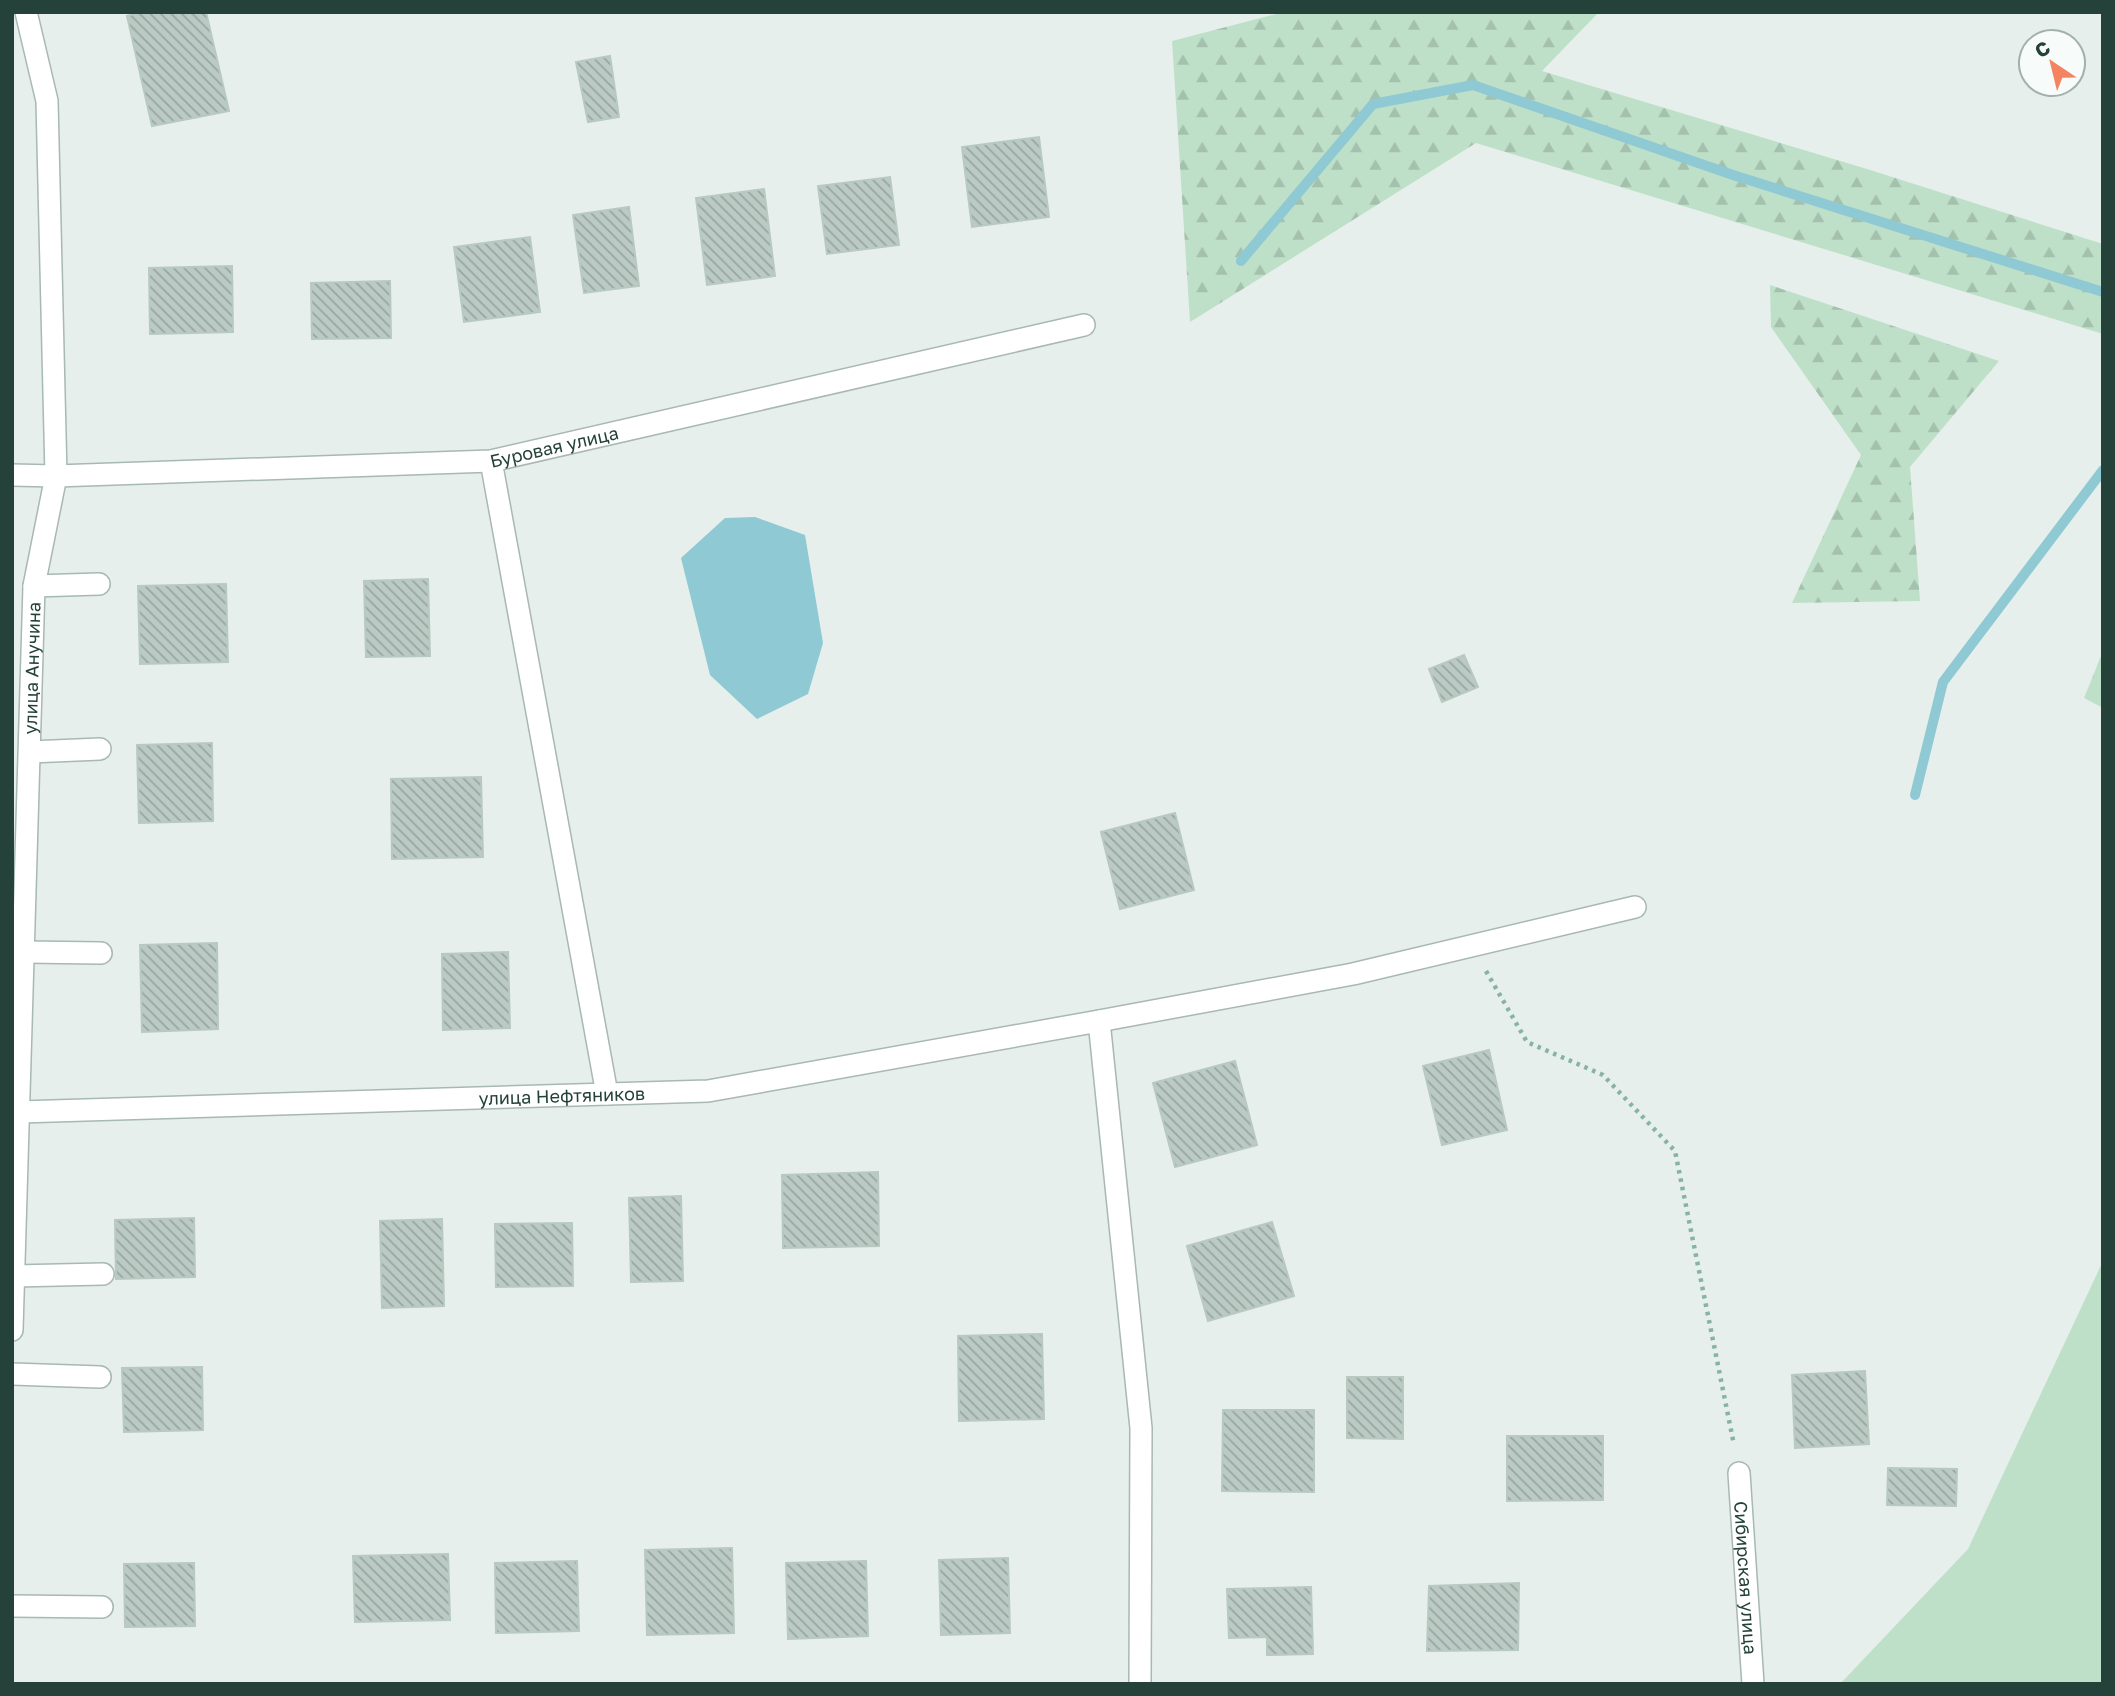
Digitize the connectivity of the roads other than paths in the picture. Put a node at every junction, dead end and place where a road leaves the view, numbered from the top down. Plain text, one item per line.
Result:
1 (26, 12) edge
2 (1084, 325) dead end
3 (491, 461) junction
4 (12, 475) edge
5 (56, 476) junction
6 (99, 584) dead end
7 (34, 586) junction
8 (100, 749) dead end
9 (30, 752) junction
10 (1635, 907) dead end
11 (24, 952) junction
12 (101, 953) dead end
13 (1099, 1021) junction
14 (607, 1094) junction
15 (20, 1112) junction
16 (103, 1274) dead end
17 (14, 1276) junction
18 (12, 1330) edge
19 (12, 1374) edge
20 (100, 1377) dead end
21 (1739, 1473) road end
22 (12, 1606) edge
23 (102, 1607) dead end
24 (1140, 1684) edge
25 (1753, 1684) edge

1 - 5 street, улица Анучина
2 - 3 street, Буровая улица
3 - 5 street, Буровая улица
3 - 14 street
4 - 5 street, Буровая улица
5 - 7 street, улица Анучина
6 - 7 street
7 - 9 street, улица Анучина
8 - 9 street
9 - 11 street, улица Анучина
10 - 13 street, улица Нефтяников
11 - 12 street
11 - 15 street, улица Анучина
13 - 14 street, улица Нефтяников
13 - 24 street
14 - 15 street, улица Нефтяников
15 - 17 street, улица Анучина
16 - 17 street
17 - 18 street, улица Анучина
19 - 20 street
21 - 25 street, Сибирская улица
22 - 23 street

